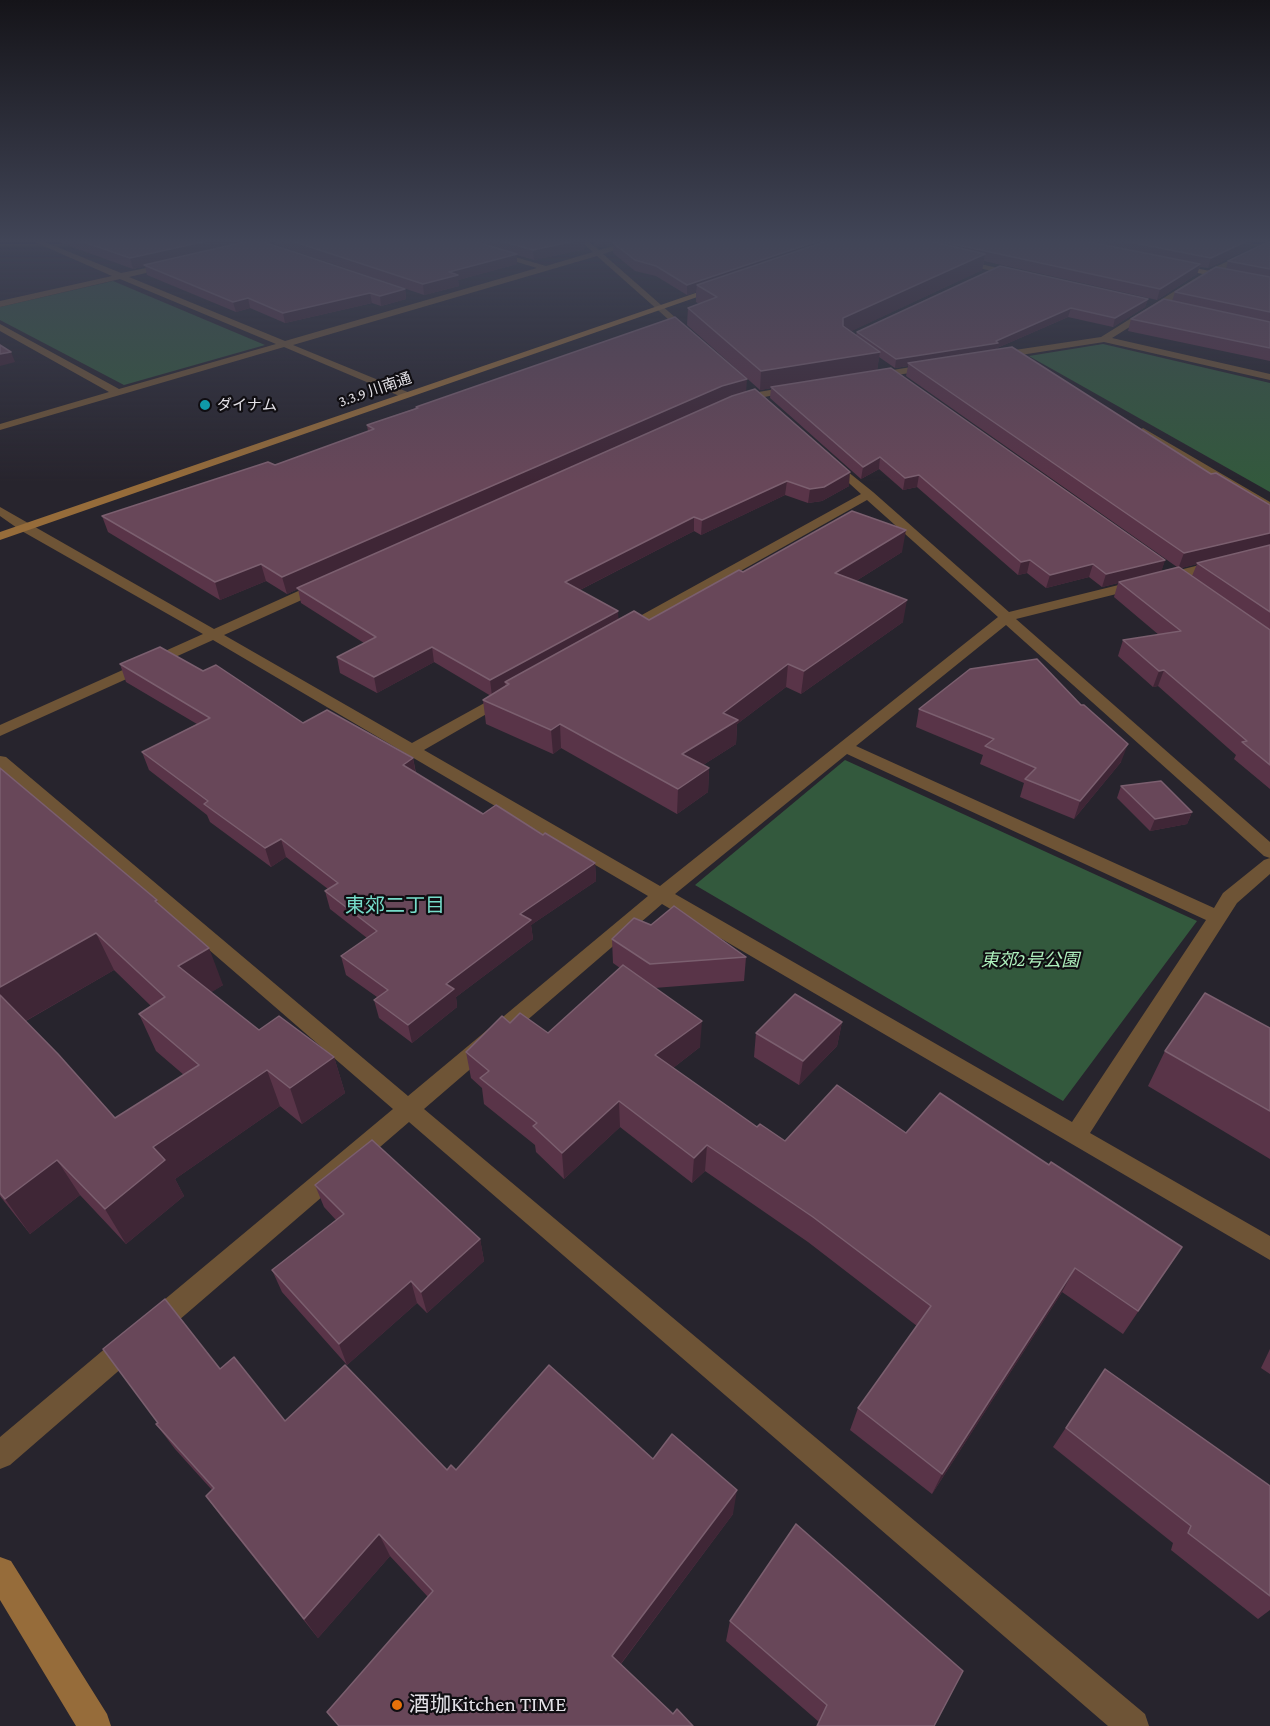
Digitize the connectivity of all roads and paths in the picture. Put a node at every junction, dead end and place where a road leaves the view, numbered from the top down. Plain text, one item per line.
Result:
1 (226, 321) edge
2 (366, 321) edge
3 (623, 321) edge
4 (674, 321) edge
5 (1133, 321) edge
6 (0, 327) edge
7 (695, 339) edge
8 (1104, 339) junction
9 (283, 345) junction
10 (1012, 353) junction
11 (979, 359) edge
12 (946, 364) edge
13 (1032, 365) edge
14 (887, 370) junction
15 (1270, 377) edge
16 (858, 378) edge
17 (910, 386) edge
18 (802, 387) edge
19 (753, 391) junction
20 (118, 393) junction
21 (406, 395) junction
22 (726, 405) edge
23 (774, 410) edge
24 (1131, 424) edge
25 (0, 427) edge
26 (826, 456) edge
27 (869, 494) junction
28 (1270, 507) edge
29 (0, 511) edge
30 (24, 527) junction
31 (0, 536) edge
32 (1239, 560) edge
33 (333, 581) edge
34 (1007, 617) junction
35 (214, 635) junction
36 (609, 639) edge
37 (515, 692) edge
38 (0, 730) edge
39 (845, 747) junction
40 (412, 750) junction
41 (0, 761) edge
42 (1270, 852) edge
43 (1270, 864) edge
44 (661, 895) junction
45 (1218, 918) junction
46 (408, 1109) junction
47 (1076, 1136) junction
48 (1270, 1249) edge
49 (0, 1455) edge
50 (0, 1572) edge
51 (95, 1726) edge
52 (1133, 1726) edge

1 - 9 street
2 - 9 street
3 - 21 street, 3.3.9 川南通
4 - 7 street
5 - 8 street
6 - 20 street
8 - 10 street
8 - 15 street
9 - 20 street
9 - 21 street
10 - 11 street
10 - 13 street
12 - 14 street
14 - 16 street
14 - 17 street
18 - 19 street
19 - 22 street
19 - 23 street
20 - 25 street
21 - 30 street, 3.3.9 川南通
24 - 28 street
26 - 27 street
27 - 34 street
27 - 36 street
29 - 30 street
30 - 31 street, 3.3.9 川南通
30 - 35 street
32 - 34 street
33 - 35 street
34 - 39 street
34 - 42 street
35 - 38 street
35 - 40 street
37 - 40 street
39 - 44 street
39 - 45 street
40 - 44 street
41 - 46 street
43 - 45 street
44 - 46 street
44 - 47 street
45 - 47 street
46 - 49 street
46 - 52 street
47 - 48 street
50 - 51 street

